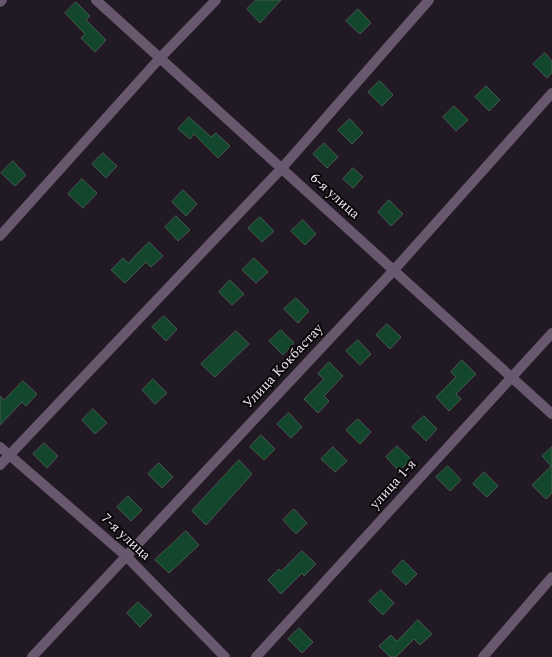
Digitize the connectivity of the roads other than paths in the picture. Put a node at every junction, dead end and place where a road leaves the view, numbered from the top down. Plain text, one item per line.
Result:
1 (96, 0) edge
2 (216, 0) edge
3 (429, 0) edge
4 (160, 58) junction
5 (552, 94) edge
6 (282, 168) junction
7 (0, 236) edge
8 (394, 270) junction
9 (552, 333) edge
10 (512, 377) junction
11 (552, 414) edge
12 (0, 447) edge
13 (9, 455) junction
14 (0, 465) edge
15 (126, 556) junction
16 (552, 577) edge
17 (32, 657) edge
18 (224, 657) edge
19 (256, 657) edge
20 (483, 657) edge

1 - 4 street, 6-я улица
2 - 4 street
3 - 6 street
4 - 6 street, 6-я улица
4 - 7 street
5 - 8 street, Улица Кокбастау
6 - 8 street, 6-я улица
6 - 13 street
8 - 10 street, 6-я улица
8 - 15 street, Улица Кокбастау
9 - 10 street, улица 1-я
10 - 11 street, 6-я улица
10 - 19 street, улица 1-я
12 - 13 street, 7-я улица
13 - 14 street
13 - 15 street, 7-я улица
15 - 17 street, Улица Кокбастау
15 - 18 street, 7-я улица
16 - 20 street

